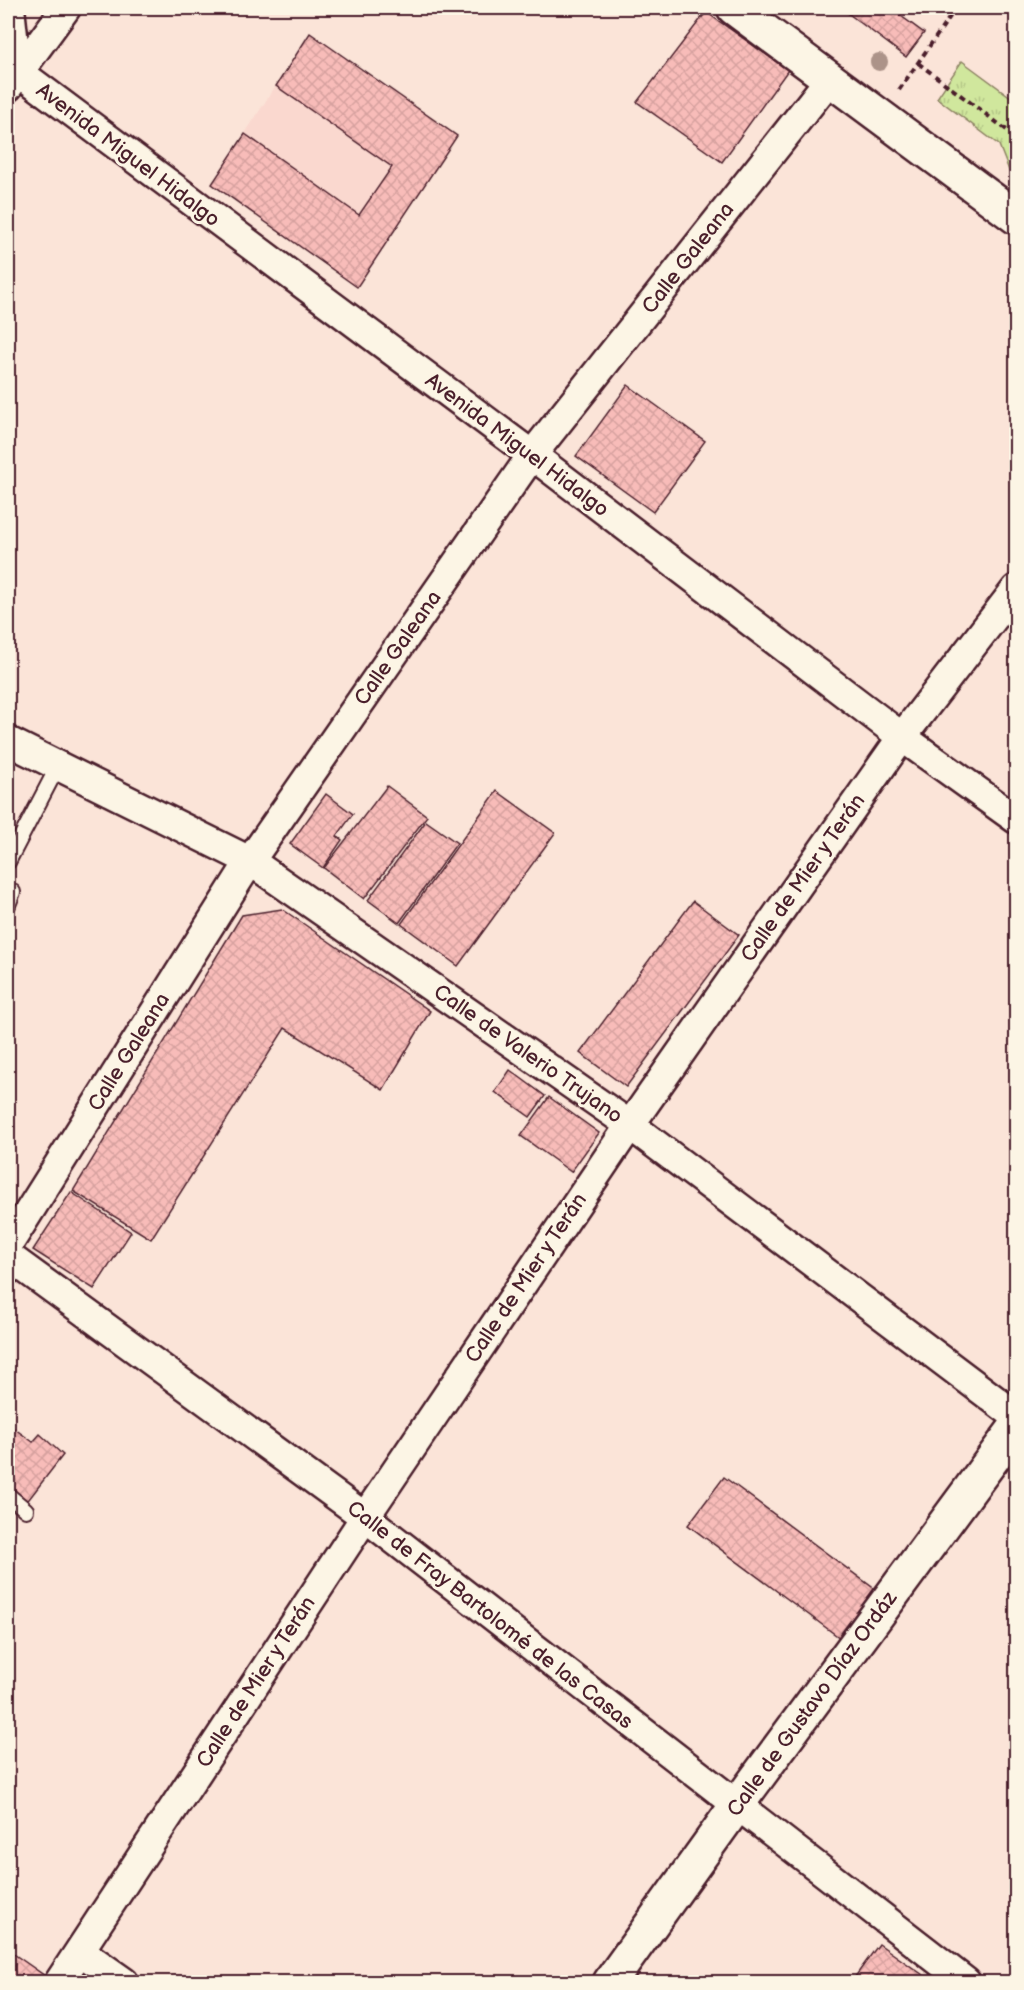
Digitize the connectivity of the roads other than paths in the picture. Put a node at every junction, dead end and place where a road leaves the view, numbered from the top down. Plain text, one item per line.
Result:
1 (10, 8) edge
2 (66, 8) edge
3 (734, 8) edge
4 (11, 74) edge
5 (829, 80) junction
6 (1017, 217) edge
7 (532, 455) junction
8 (1017, 590) edge
9 (902, 737) junction
10 (8, 741) edge
11 (58, 766) junction
12 (1017, 819) edge
13 (250, 861) junction
14 (8, 862) edge
15 (8, 890) edge
16 (8, 905) edge
17 (630, 1125) junction
18 (8, 1245) edge
19 (8, 1256) edge
20 (1017, 1416) edge
21 (1017, 1427) edge
22 (8, 1495) edge
23 (26, 1510) dead end
24 (365, 1517) junction
25 (737, 1805) junction
26 (80, 1951) junction
27 (58, 1983) edge
28 (124, 1983) edge
29 (610, 1983) edge
30 (966, 1983) edge

1 - 4 street
2 - 4 street
3 - 5 street
4 - 7 street, Avenida Miguel Hidalgo
5 - 6 street
5 - 7 street, Calle Galeana
7 - 9 street, Avenida Miguel Hidalgo
7 - 13 street, Calle Galeana
8 - 9 street, Calle de Mier y Terán
9 - 12 street, Avenida Miguel Hidalgo
9 - 17 street, Calle de Mier y Terán
10 - 11 street, Calle de Valerio Trujano
11 - 13 street, Calle de Valerio Trujano
11 - 14 lane
13 - 17 street, Calle de Valerio Trujano
13 - 18 street, Calle Galeana
15 - 16 lane
17 - 20 street, Calle de Valerio Trujano
17 - 24 street, Calle de Mier y Terán
19 - 24 street, Calle de Fray Bartolomé de las Casas
21 - 25 street, Calle de Gustavo Díaz Ordáz
22 - 23 lane
24 - 25 street, Calle de Fray Bartolomé de las Casas
24 - 26 street, Calle de Mier y Terán
25 - 29 street, Calle de Gustavo Díaz Ordáz
25 - 30 street, Calle de Fray Bartolomé de las Casas
26 - 27 street, Calle de Mier y Terán
26 - 28 street

